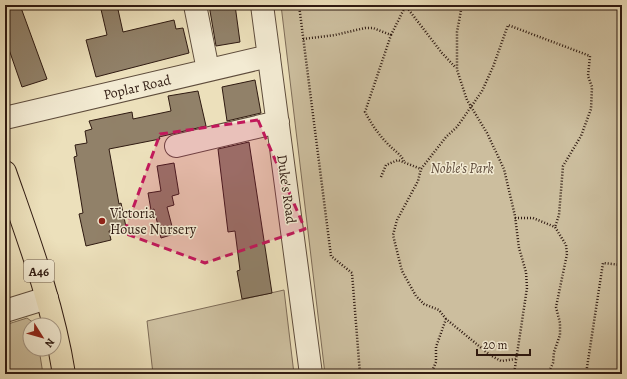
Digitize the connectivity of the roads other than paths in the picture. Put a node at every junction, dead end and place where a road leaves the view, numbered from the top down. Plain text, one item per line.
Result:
1 (195, 5) edge
2 (262, 5) edge
3 (269, 56) junction
4 (208, 70) junction
5 (5, 118) edge
6 (278, 122) junction
7 (176, 146) dead end
8 (5, 172) edge
9 (47, 298) junction
10 (5, 311) edge
11 (64, 374) edge
12 (311, 374) edge

1 - 4 street
2 - 3 street, Duke's Road
3 - 4 street, Poplar Road
3 - 6 street, Duke's Road
4 - 5 street, Poplar Road
6 - 7 street
6 - 12 street, Duke's Road
8 - 9 main road, A46
9 - 10 street
9 - 11 main road, A46

